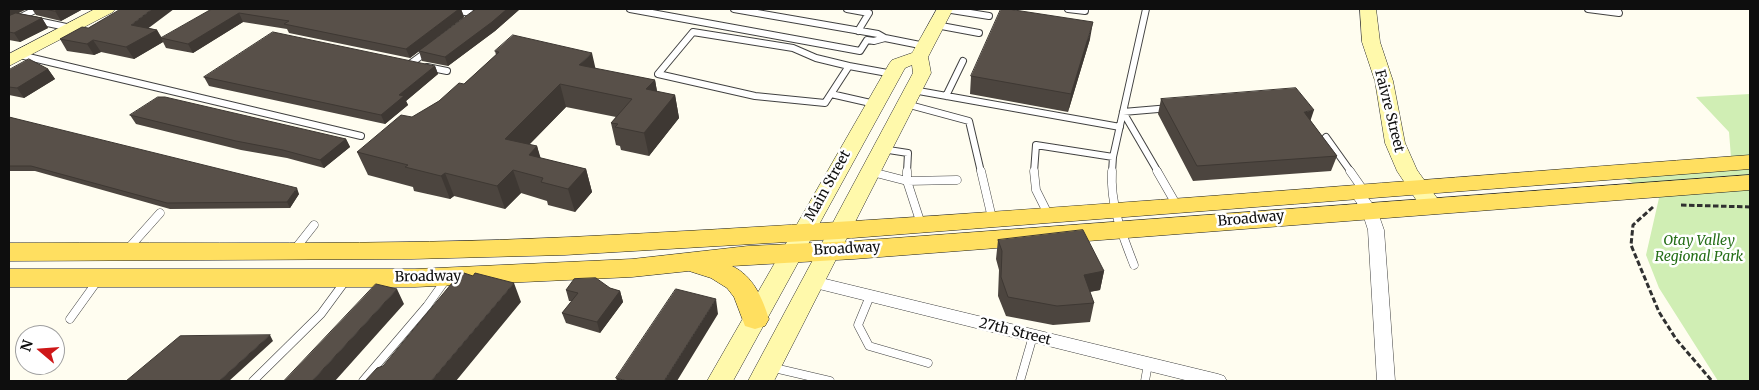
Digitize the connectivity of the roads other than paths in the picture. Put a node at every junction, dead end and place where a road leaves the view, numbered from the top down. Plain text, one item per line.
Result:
1 (37, 9) edge
2 (107, 9) edge
3 (449, 9) edge
4 (482, 9) edge
5 (630, 9) edge
6 (734, 9) edge
7 (847, 9) edge
8 (945, 9) edge
9 (1068, 9) edge
10 (1146, 9) edge
11 (1368, 9) edge
12 (1588, 9) edge
13 (1617, 9) edge
14 (1085, 11) dead end
15 (476, 14) junction
16 (989, 16) dead end
17 (22, 17) junction
18 (468, 19) edge
19 (9, 23) edge
20 (936, 26) junction
21 (72, 28) junction
22 (860, 28) junction
23 (979, 33) dead end
24 (885, 38) junction
25 (432, 47) edge
26 (922, 51) junction
27 (14, 58) edge
28 (963, 61) dead end
29 (401, 62) edge
30 (410, 64) junction
31 (850, 64) junction
32 (447, 71) dead end
33 (893, 74) junction
34 (831, 94) junction
35 (946, 96) junction
36 (909, 97) junction
37 (875, 104) junction
38 (1182, 106) edge
39 (1123, 112) junction
40 (1120, 127) junction
41 (361, 136) dead end
42 (1326, 137) dead end
43 (882, 149) junction
44 (1113, 157) junction
45 (1750, 162) edge
46 (870, 172) junction
47 (957, 180) dead end
48 (907, 181) junction
49 (1750, 182) edge
50 (1417, 187) junction
51 (1363, 197) junction
52 (1176, 204) junction
53 (1431, 205) junction
54 (160, 213) dead end
55 (1048, 214) junction
56 (992, 218) junction
57 (1118, 219) junction
58 (921, 224) junction
59 (314, 225) dead end
60 (834, 241) junction
61 (798, 242) junction
62 (293, 251) junction
63 (9, 252) edge
64 (126, 252) junction
65 (688, 262) junction
66 (1134, 265) dead end
67 (9, 278) edge
68 (99, 278) junction
69 (347, 278) junction
70 (461, 278) junction
71 (813, 282) junction
72 (870, 296) junction
73 (70, 319) dead end
74 (755, 319) junction
75 (1033, 336) junction
76 (928, 363) dead end
77 (1147, 373) edge
78 (764, 374) edge
79 (253, 381) edge
80 (363, 381) edge
81 (720, 381) edge
82 (830, 381) edge
83 (1020, 381) edge
84 (1218, 381) edge
85 (1386, 381) edge

1 - 17 lane
2 - 21 main road
3 - 15 lane
4 - 15 lane
5 - 24 lane
6 - 22 lane
7 - 22 lane
8 - 16 lane
8 - 20 main road
9 - 14 lane
10 - 39 lane
11 - 50 main road, Faivre Street
12 - 13 lane
15 - 18 lane
17 - 19 lane
17 - 21 lane
20 - 23 lane
20 - 26 main road
21 - 27 main road
22 - 24 lane
24 - 26 lane
25 - 30 lane
26 - 33 main road, Main Street
26 - 36 main road
27 - 41 lane
28 - 35 lane
29 - 30 lane
30 - 32 lane
31 - 33 lane
31 - 34 lane
31 - 34 lane
33 - 37 main road, Main Street
34 - 37 lane
35 - 36 lane
35 - 40 lane
36 - 43 main road
36 - 56 lane
37 - 61 main road, Main Street
38 - 39 lane
39 - 40 lane
39 - 52 lane
40 - 44 lane
42 - 51 lane
43 - 46 main road
43 - 48 lane
44 - 55 lane
44 - 57 lane
45 - 50 main road, Broadway
46 - 48 lane
46 - 60 main road
47 - 48 lane
48 - 58 lane
49 - 53 main road, Broadway
50 - 51 main road, Broadway
50 - 53 main road, Faivre Street
51 - 52 main road, Broadway
51 - 53 main road, Broadway
51 - 57 main road, Broadway
51 - 85 street
52 - 57 main road, Broadway
54 - 64 lane
55 - 56 main road, Broadway
55 - 57 main road, Broadway
56 - 58 main road, Broadway
57 - 60 main road, Broadway
57 - 66 lane
58 - 60 main road, Broadway
59 - 62 lane
60 - 61 main road, Broadway
60 - 71 main road
61 - 62 main road, Broadway
61 - 65 main road, Broadway
61 - 74 main road, Main Street
62 - 64 main road, Broadway
63 - 64 main road, Broadway
64 - 68 main road
65 - 70 main road, Broadway
65 - 74 main road
67 - 68 main road, Broadway
68 - 69 main road, Broadway
68 - 73 lane
69 - 70 main road, Broadway
69 - 79 lane
70 - 80 lane
71 - 72 street, 27th Street
71 - 78 main road
72 - 75 street, 27th Street
72 - 76 lane
74 - 81 main road, Main Street
75 - 77 street, 27th Street
75 - 83 lane
77 - 84 street, 27th Street
78 - 82 lane

